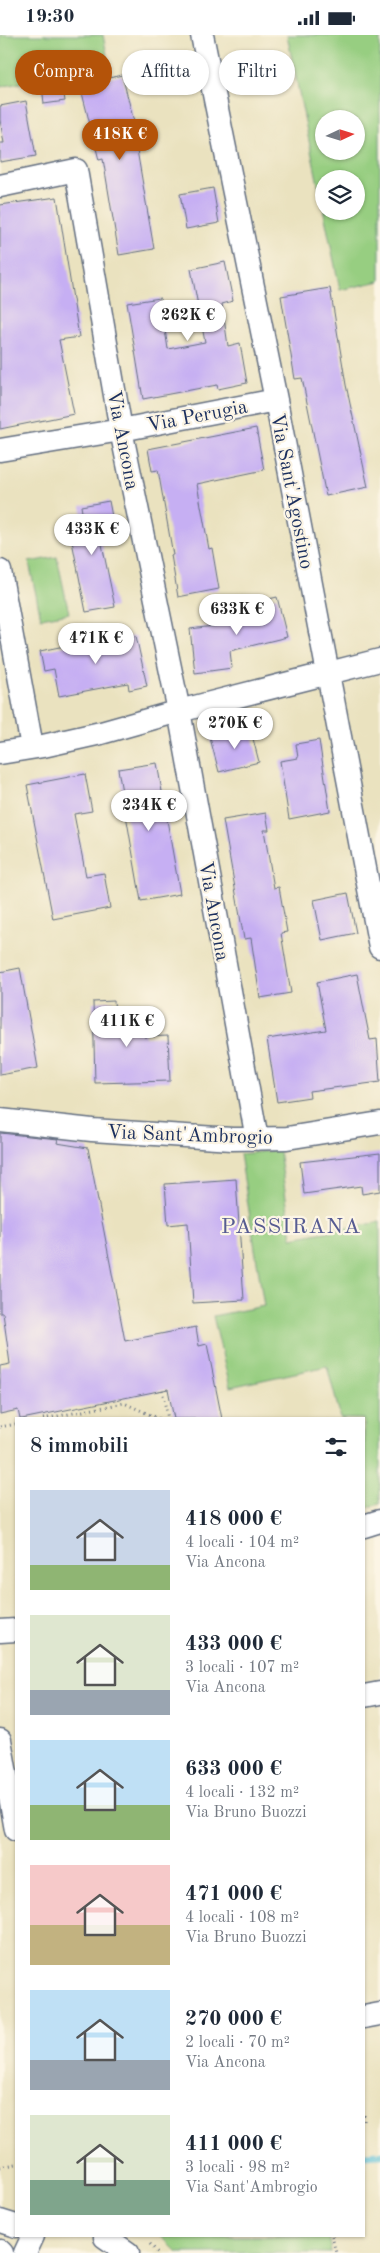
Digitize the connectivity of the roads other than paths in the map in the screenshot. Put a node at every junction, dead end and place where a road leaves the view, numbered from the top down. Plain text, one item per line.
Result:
1 (202, 35) edge
2 (0, 186) edge
3 (276, 400) junction
4 (121, 430) junction
5 (0, 450) edge
6 (0, 571) edge
7 (380, 661) edge
8 (328, 672) junction
9 (179, 711) junction
10 (32, 747) junction
11 (0, 753) edge
12 (375, 898) edge
13 (380, 947) edge
14 (0, 1120) edge
15 (380, 1123) edge
16 (257, 1139) junction
17 (380, 1521) edge
18 (365, 1526) edge
19 (15, 1629) edge
20 (0, 1631) edge
21 (380, 1693) edge
22 (365, 1696) edge
23 (0, 1740) edge
24 (12, 1783) edge
25 (15, 1818) edge
26 (380, 2014) edge
27 (365, 2017) edge
28 (0, 2221) edge
29 (15, 2226) edge
30 (33, 2237) edge
31 (108, 2242) edge
32 (25, 2253) edge
33 (128, 2253) edge

1 - 3 street, Via Sant'Agostino
2 - 4 street, Via Ancona
3 - 4 street, Via Perugia
3 - 8 street, Via Sant'Agostino
4 - 5 street, Via Perugia
4 - 9 street, Via Ancona
6 - 10 street
7 - 8 street
8 - 9 street
8 - 12 street, Via Sant'Agostino
9 - 10 street
9 - 16 street, Via Ancona
10 - 11 street
12 - 13 street, Via Sant'Agostino
14 - 16 street, Via Sant'Ambrogio
15 - 16 street, Via Sant'Ambrogio
17 - 18 street
19 - 20 street
21 - 22 street
23 - 24 street
24 - 25 street
26 - 27 street
28 - 29 street
30 - 32 street
31 - 33 street

